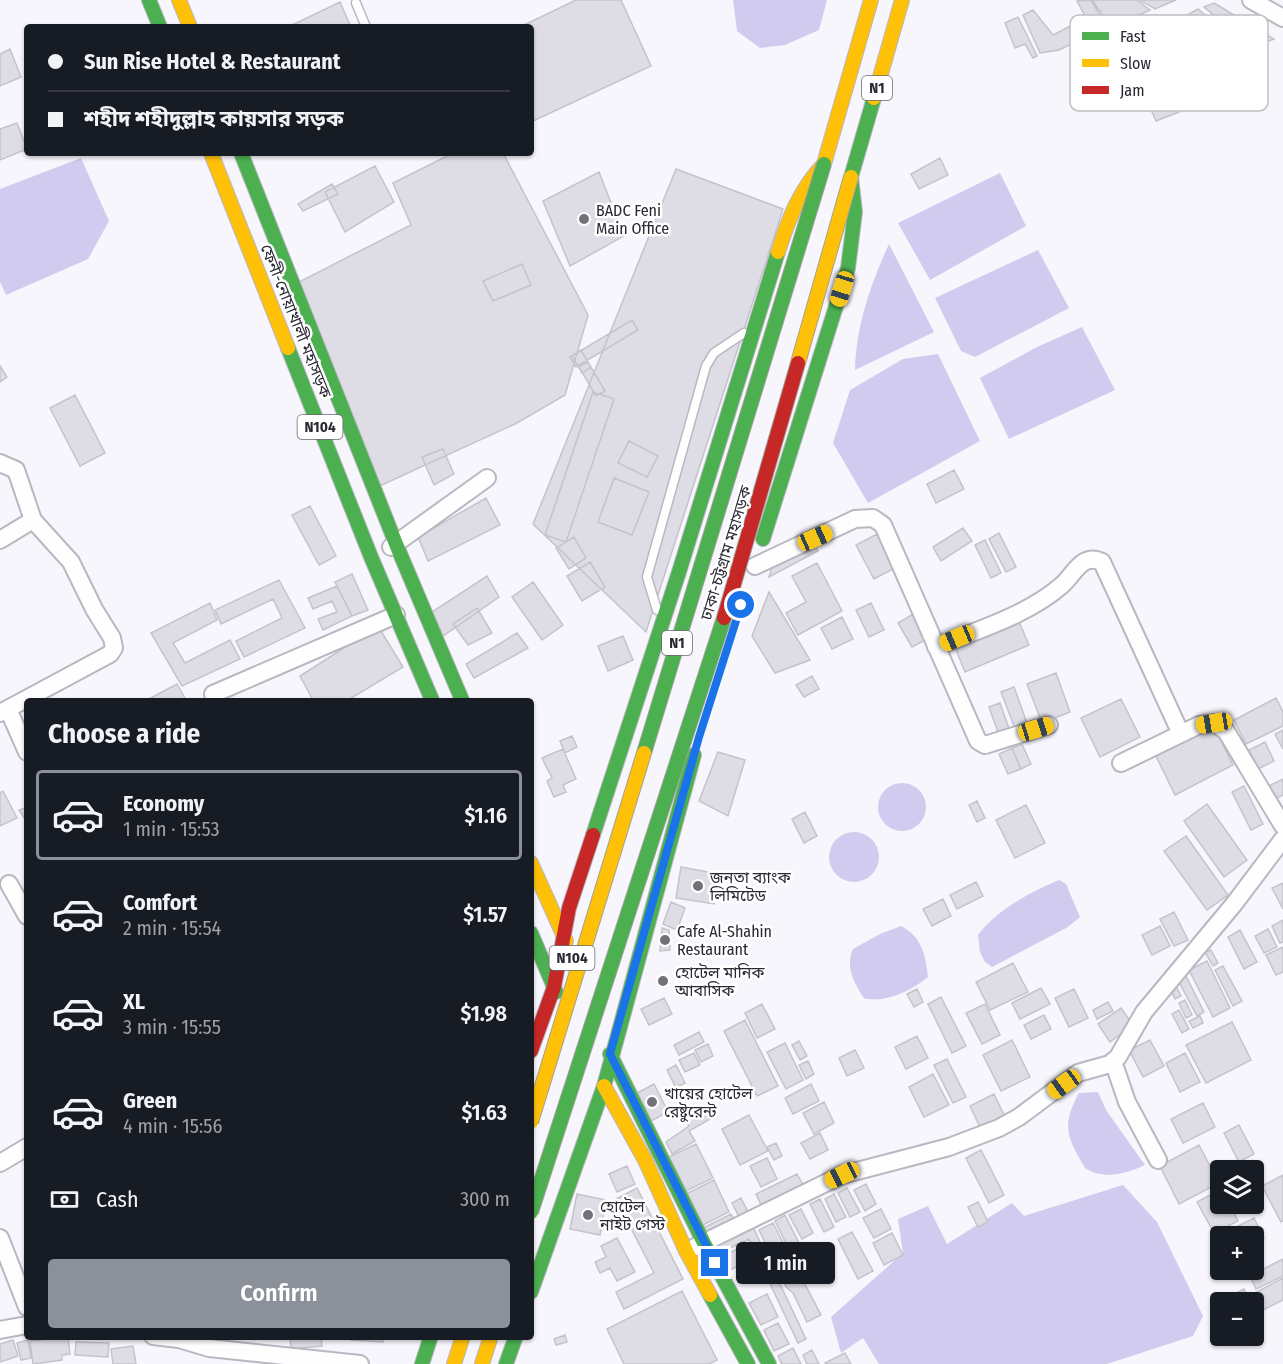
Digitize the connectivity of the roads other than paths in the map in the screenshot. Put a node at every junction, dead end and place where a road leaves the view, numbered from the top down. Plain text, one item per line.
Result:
1 (149, 0) edge
2 (179, 0) edge
3 (871, 0) edge
4 (902, 0) edge
5 (1251, 0) edge
6 (356, 3) dead end
7 (1283, 18) edge
8 (159, 24) edge
9 (189, 24) edge
10 (364, 24) edge
11 (212, 156) edge
12 (242, 156) edge
13 (824, 164) junction
14 (851, 177) junction
15 (753, 327) junction
16 (0, 463) edge
17 (487, 478) dead end
18 (33, 520) junction
19 (0, 540) edge
20 (396, 544) junction
21 (371, 557) junction
22 (754, 566) junction
23 (396, 615) junction
24 (662, 622) junction
25 (936, 647) junction
26 (213, 694) dead end
27 (28, 698) edge
28 (431, 698) edge
29 (461, 698) edge
30 (24, 700) edge
31 (4, 711) edge
32 (1050, 725) dead end
33 (1181, 734) junction
34 (24, 747) edge
35 (1121, 764) dead end
36 (1283, 826) edge
37 (1280, 851) edge
38 (534, 869) edge
39 (9, 884) dead end
40 (24, 911) edge
41 (534, 940) edge
42 (565, 940) junction
43 (554, 987) junction
44 (534, 1043) edge
45 (610, 1054) junction
46 (1113, 1061) junction
47 (604, 1086) junction
48 (534, 1112) edge
49 (24, 1149) edge
50 (1158, 1160) dead end
51 (0, 1163) edge
52 (534, 1203) edge
53 (0, 1238) edge
54 (704, 1243) junction
55 (686, 1251) junction
56 (534, 1284) edge
57 (24, 1299) edge
58 (24, 1326) edge
59 (0, 1330) edge
60 (167, 1340) edge
61 (430, 1340) edge
62 (462, 1340) edge
63 (490, 1340) edge
64 (515, 1340) edge
65 (225, 1356) edge
66 (360, 1364) edge
67 (422, 1364) edge
68 (454, 1364) edge
69 (482, 1364) edge
70 (507, 1364) edge
71 (748, 1364) edge
72 (769, 1364) edge

1 - 8 main road
2 - 9 main road
3 - 13 main road, ঢাকা-চট্টগ্রাম মহাসড়ক / N1
4 - 14 main road, ঢাকা-চট্টগ্রাম মহাসড়ক / N1
5 - 7 street
6 - 10 lane
11 - 21 main road, ফেনী-নোয়াখালী মহাসড়ক / N104
12 - 20 main road, ফেনী-নোয়াখালী মহাসড়ক / N104
13 - 15 main road
13 - 48 main road, ঢাকা-চট্টগ্রাম মহাসড়ক / N1, bridge
14 - 22 main road
14 - 52 main road, ঢাকা-চট্টগ্রাম মহাসড়ক / N1, bridge
15 - 24 main road
15 - 24 lane
16 - 18 street
17 - 20 street
18 - 19 street
18 - 27 street
20 - 21 street
20 - 29 main road, ফেনী-নোয়াখালী মহাসড়ক / N104
21 - 23 main road, ফেনী-নোয়াখালী মহাসড়ক / N104
22 - 25 street
22 - 45 main road
23 - 26 street
23 - 28 main road, ফেনী-নোয়াখালী মহাসড়ক / N104
24 - 42 main road
25 - 32 street
25 - 33 street
30 - 31 street
31 - 34 street
33 - 35 street
33 - 36 street
37 - 46 street
38 - 42 main road, N104
39 - 40 street
41 - 43 main road, N104
42 - 43 main road
42 - 45 main road, N104
43 - 44 main road
43 - 47 main road, N104
45 - 47 main road
45 - 54 main road, N104
46 - 50 street
46 - 54 street
47 - 55 main road, N104
47 - 56 main road
49 - 51 street
53 - 57 street
54 - 55 street
54 - 72 main road, N104
55 - 71 main road, N104
58 - 59 street
60 - 65 street
61 - 67 main road
62 - 68 main road
63 - 69 main road
64 - 70 main road
65 - 66 street

